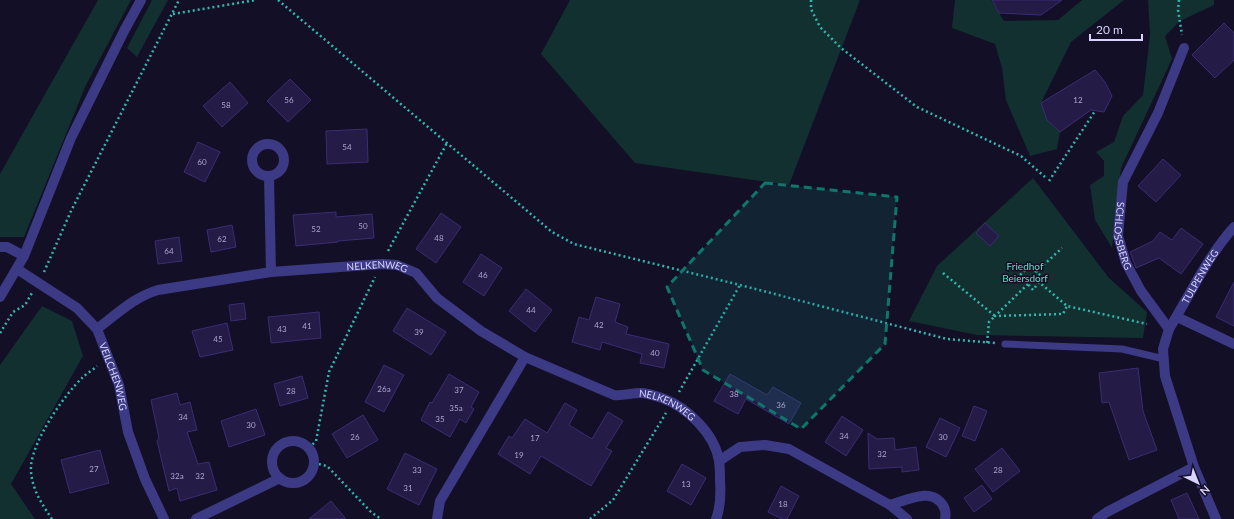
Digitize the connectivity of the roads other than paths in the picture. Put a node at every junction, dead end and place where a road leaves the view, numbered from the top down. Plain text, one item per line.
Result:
1 (141, 0) edge
2 (1184, 48) road end
3 (269, 176) dead end
4 (1234, 227) edge
5 (0, 247) edge
6 (24, 256) junction
7 (17, 270) junction
8 (271, 272) junction
9 (1, 291) edge
10 (1177, 317) junction
11 (98, 329) junction
12 (1169, 329) junction
13 (1005, 344) road end
14 (1234, 344) edge
15 (525, 357) junction
16 (1164, 359) junction
17 (719, 461) junction
18 (1194, 467) junction
19 (280, 478) junction
20 (890, 505) junction
21 (164, 519) edge
22 (196, 519) edge
23 (437, 519) edge
24 (716, 519) edge
25 (906, 519) edge
26 (945, 519) edge
27 (1097, 519) edge
28 (1216, 519) edge

1 - 6 street
2 - 12 street, SCHLOSSBERG
3 - 8 street
4 - 10 street, TULPENWEG
5 - 6 street
6 - 7 street
7 - 9 street
7 - 11 street, VEILCHENWEG
8 - 11 street, NELKENWEG
8 - 15 street, NELKENWEG
10 - 12 street, TULPENWEG
10 - 14 street
11 - 21 street, VEILCHENWEG
12 - 16 street
13 - 16 lane
15 - 17 street, NELKENWEG
15 - 23 street
16 - 18 street
17 - 20 street
17 - 24 street, NELKENWEG
18 - 27 street
18 - 28 street
19 - 19 street
19 - 22 street
20 - 25 street
20 - 26 street

